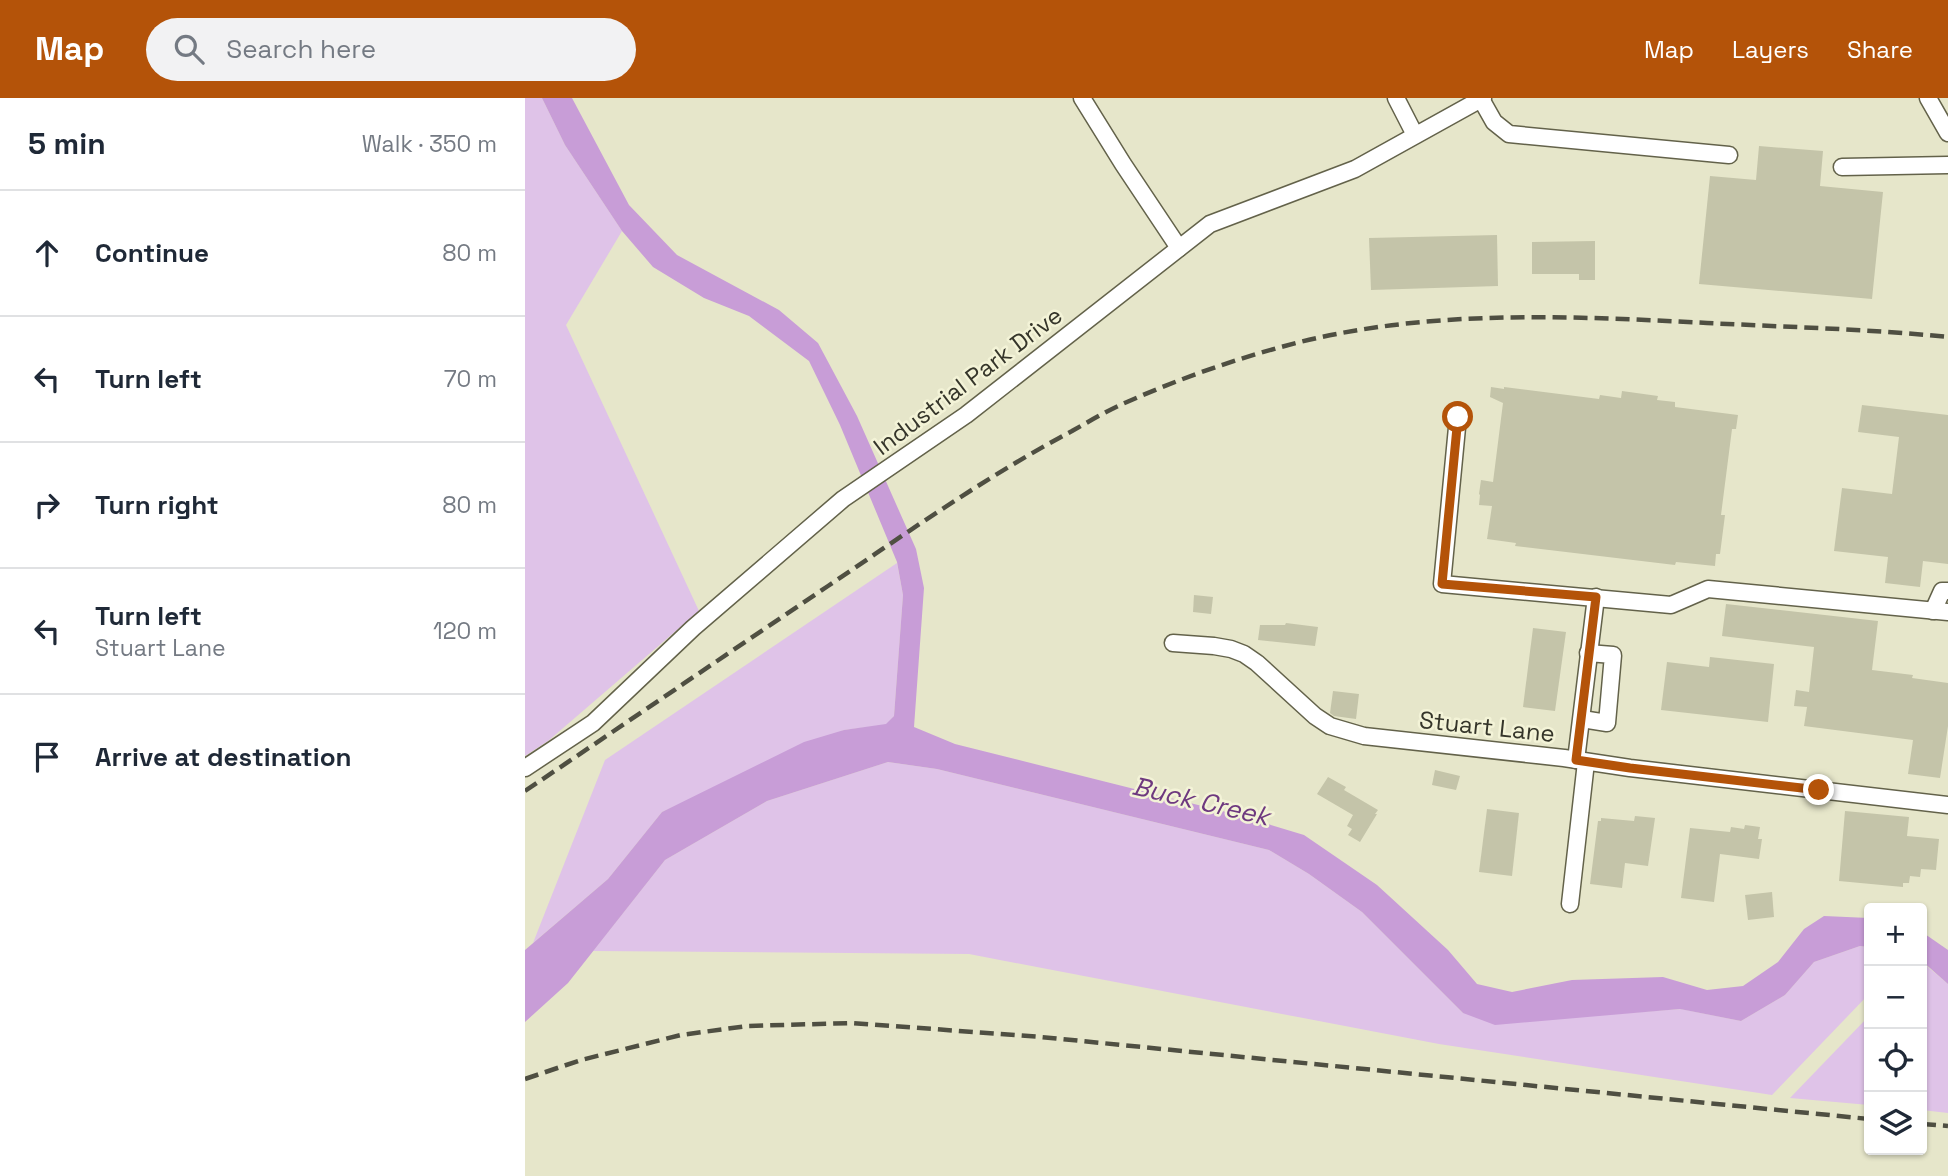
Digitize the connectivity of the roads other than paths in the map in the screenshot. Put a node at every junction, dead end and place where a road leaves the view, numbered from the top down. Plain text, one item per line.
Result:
1 (1081, 98) edge
2 (1396, 98) edge
3 (1928, 98) edge
4 (1482, 99) edge
5 (1948, 133) edge
6 (1416, 135) junction
7 (1729, 155) dead end
8 (1948, 165) edge
9 (1842, 167) dead end
10 (1179, 248) junction
11 (1458, 417) dead end
12 (1948, 591) edge
13 (1596, 597) junction
14 (1940, 612) edge
15 (1173, 643) dead end
16 (1588, 653) junction
17 (1582, 719) junction
18 (1581, 761) junction
19 (525, 768) edge
20 (1948, 805) edge
21 (1570, 904) dead end

1 - 10 street
2 - 6 street
3 - 5 street
4 - 6 street, Industrial Park Drive
4 - 7 street
6 - 10 street, Industrial Park Drive
8 - 9 street
10 - 19 street, Industrial Park Drive
11 - 13 street
12 - 14 street
13 - 14 street
13 - 16 street
15 - 18 street, Stuart Lane
16 - 17 street
16 - 17 street
17 - 18 street
18 - 20 street, Stuart Lane
18 - 21 street

